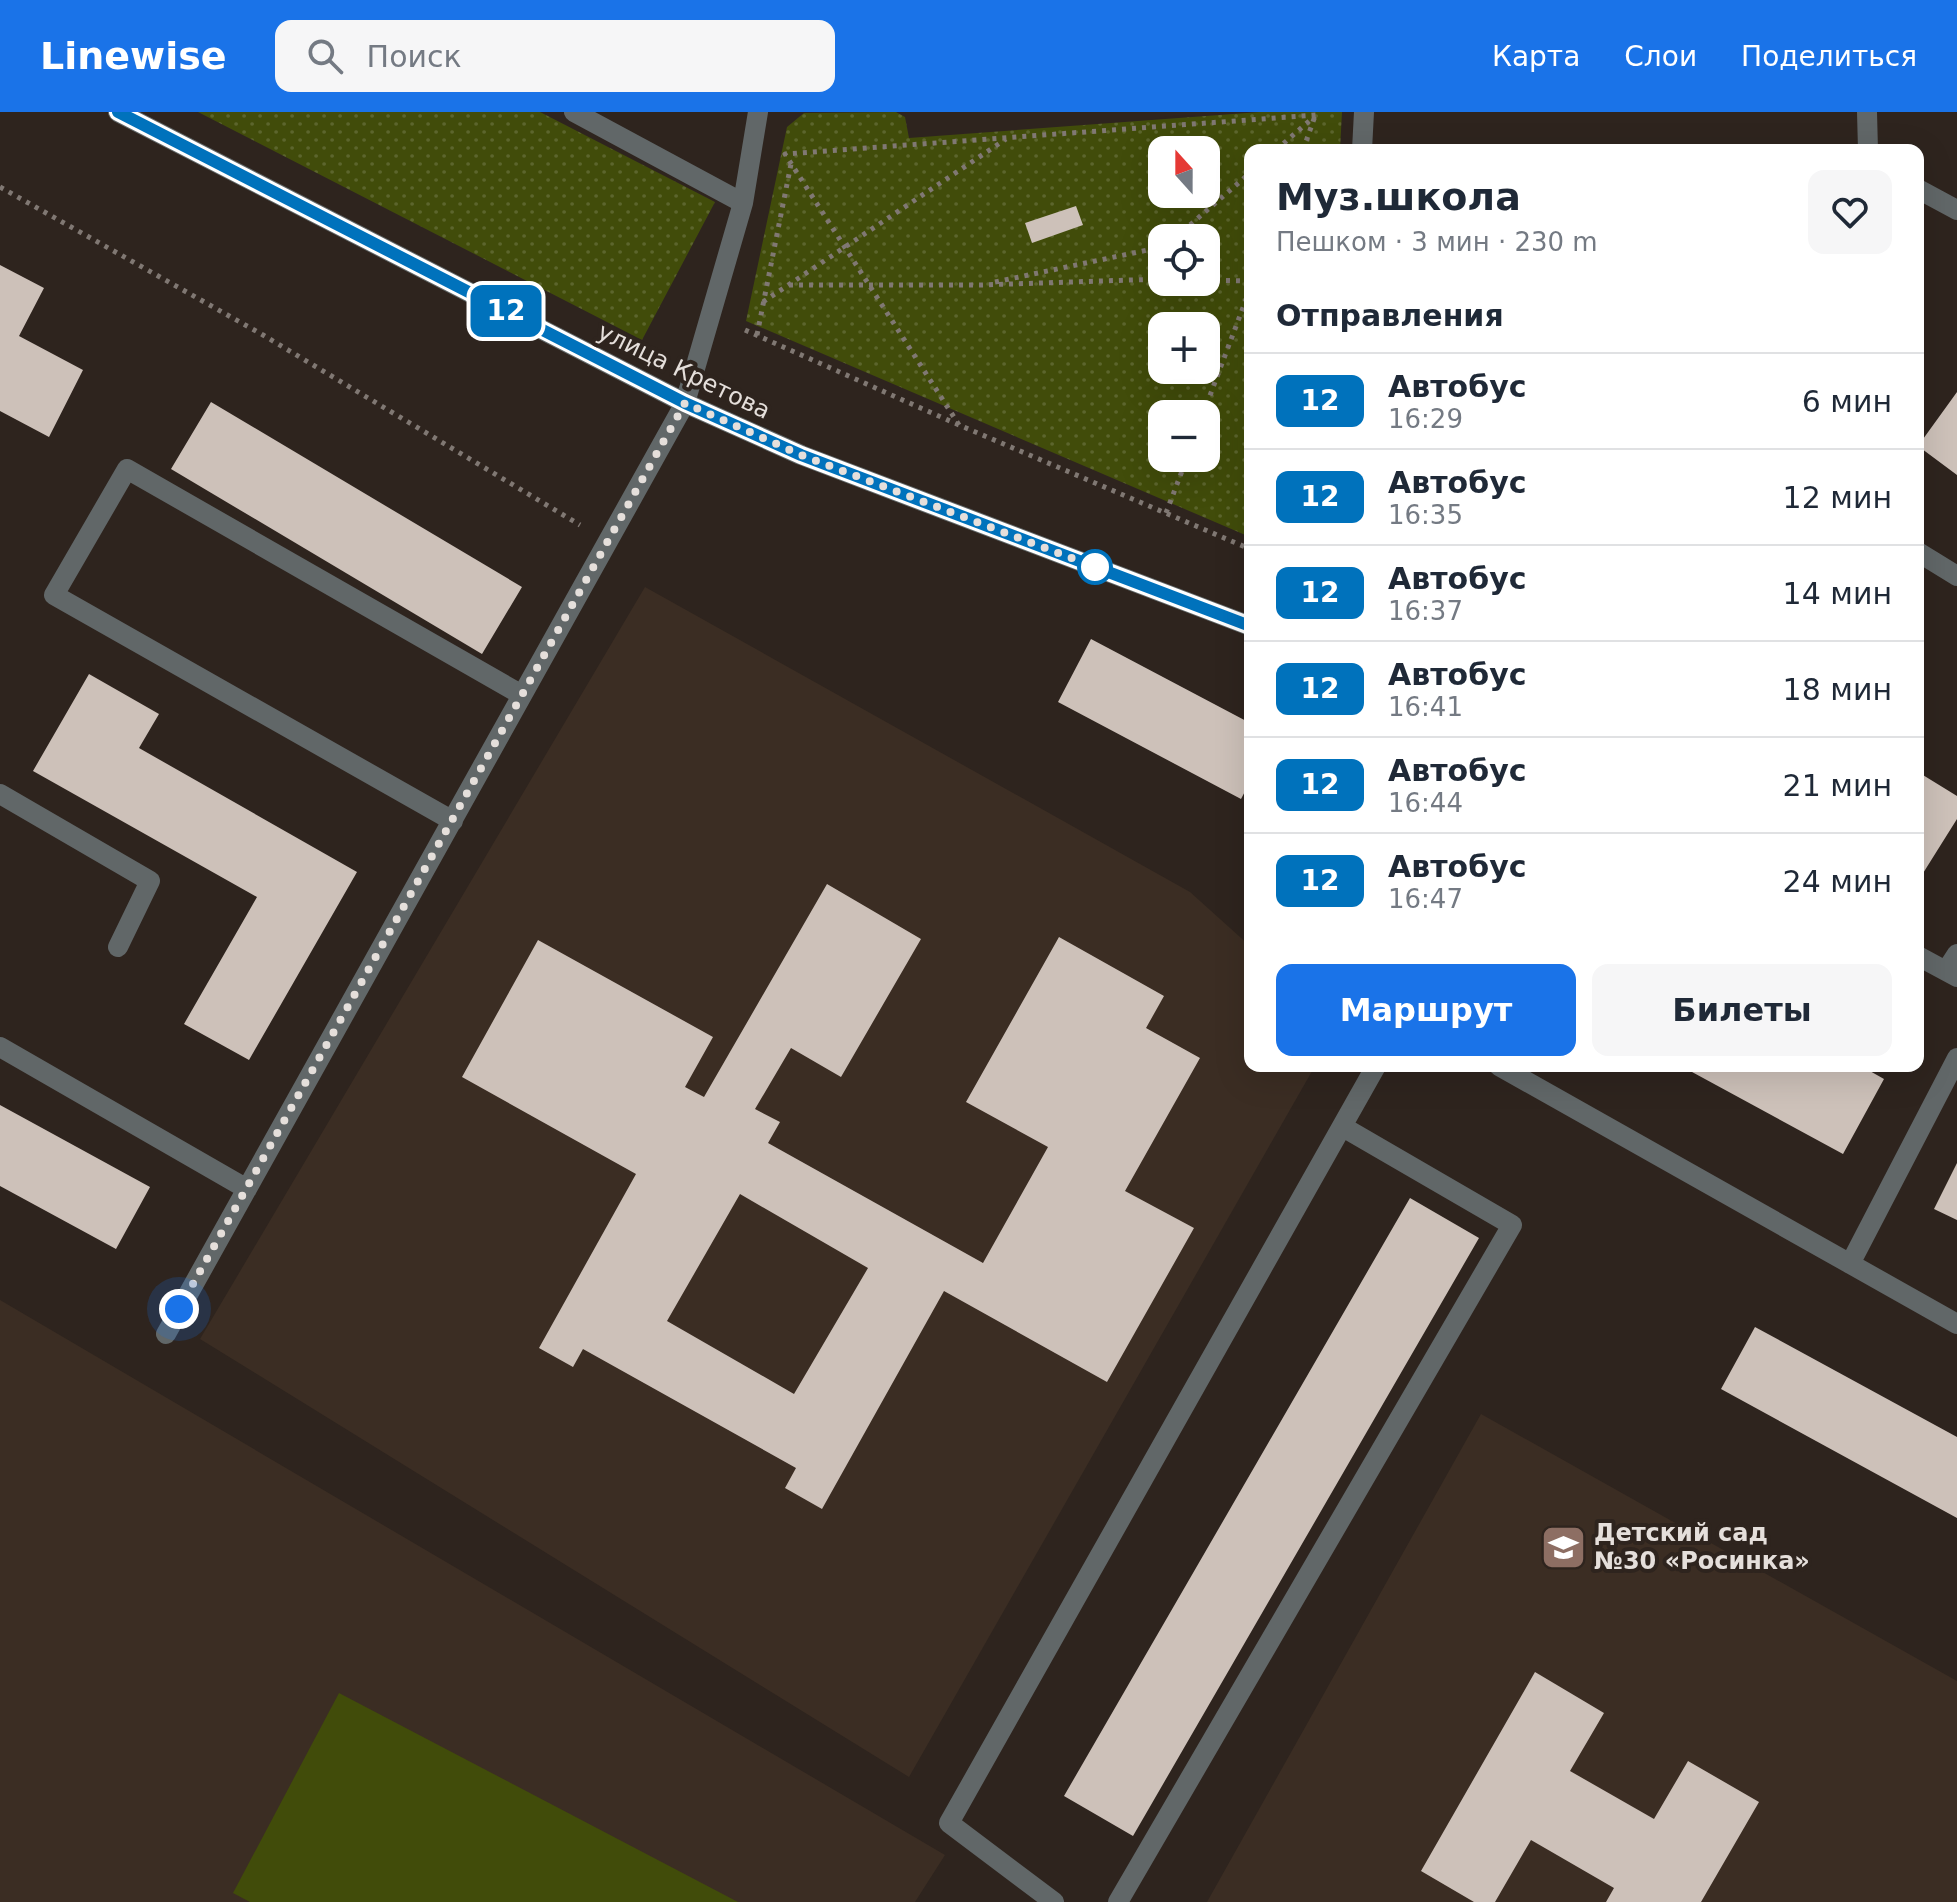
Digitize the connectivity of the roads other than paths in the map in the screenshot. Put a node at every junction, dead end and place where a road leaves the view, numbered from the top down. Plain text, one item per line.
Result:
1 (118, 112) edge
2 (574, 112) edge
3 (758, 112) edge
4 (1364, 112) edge
5 (1867, 112) edge
6 (1362, 144) edge
7 (1868, 144) edge
8 (1924, 192) edge
9 (743, 203) junction
10 (1957, 210) edge
11 (685, 403) junction
12 (1924, 556) edge
13 (1957, 576) edge
14 (1244, 624) edge
15 (522, 695) junction
16 (0, 794) edge
17 (453, 821) junction
18 (118, 947) dead end
19 (1924, 958) edge
20 (1953, 968) edge
21 (0, 1047) edge
22 (1957, 1058) edge
23 (1373, 1072) edge
24 (1510, 1072) edge
25 (1343, 1127) junction
26 (247, 1189) junction
27 (1850, 1264) junction
28 (1957, 1324) edge
29 (166, 1334) dead end
30 (1054, 1902) edge
31 (1118, 1902) edge

1 - 11 street, улица Кретова
2 - 9 street
3 - 9 street
4 - 6 street
5 - 7 street
8 - 10 street
9 - 11 street
11 - 14 street, улица Кретова
11 - 15 street
12 - 13 street
15 - 17 street
15 - 17 street
16 - 18 street
17 - 26 street
19 - 20 street
21 - 26 street
22 - 27 street
23 - 25 street
24 - 27 street
25 - 30 street
25 - 31 street
26 - 29 street
27 - 28 street

